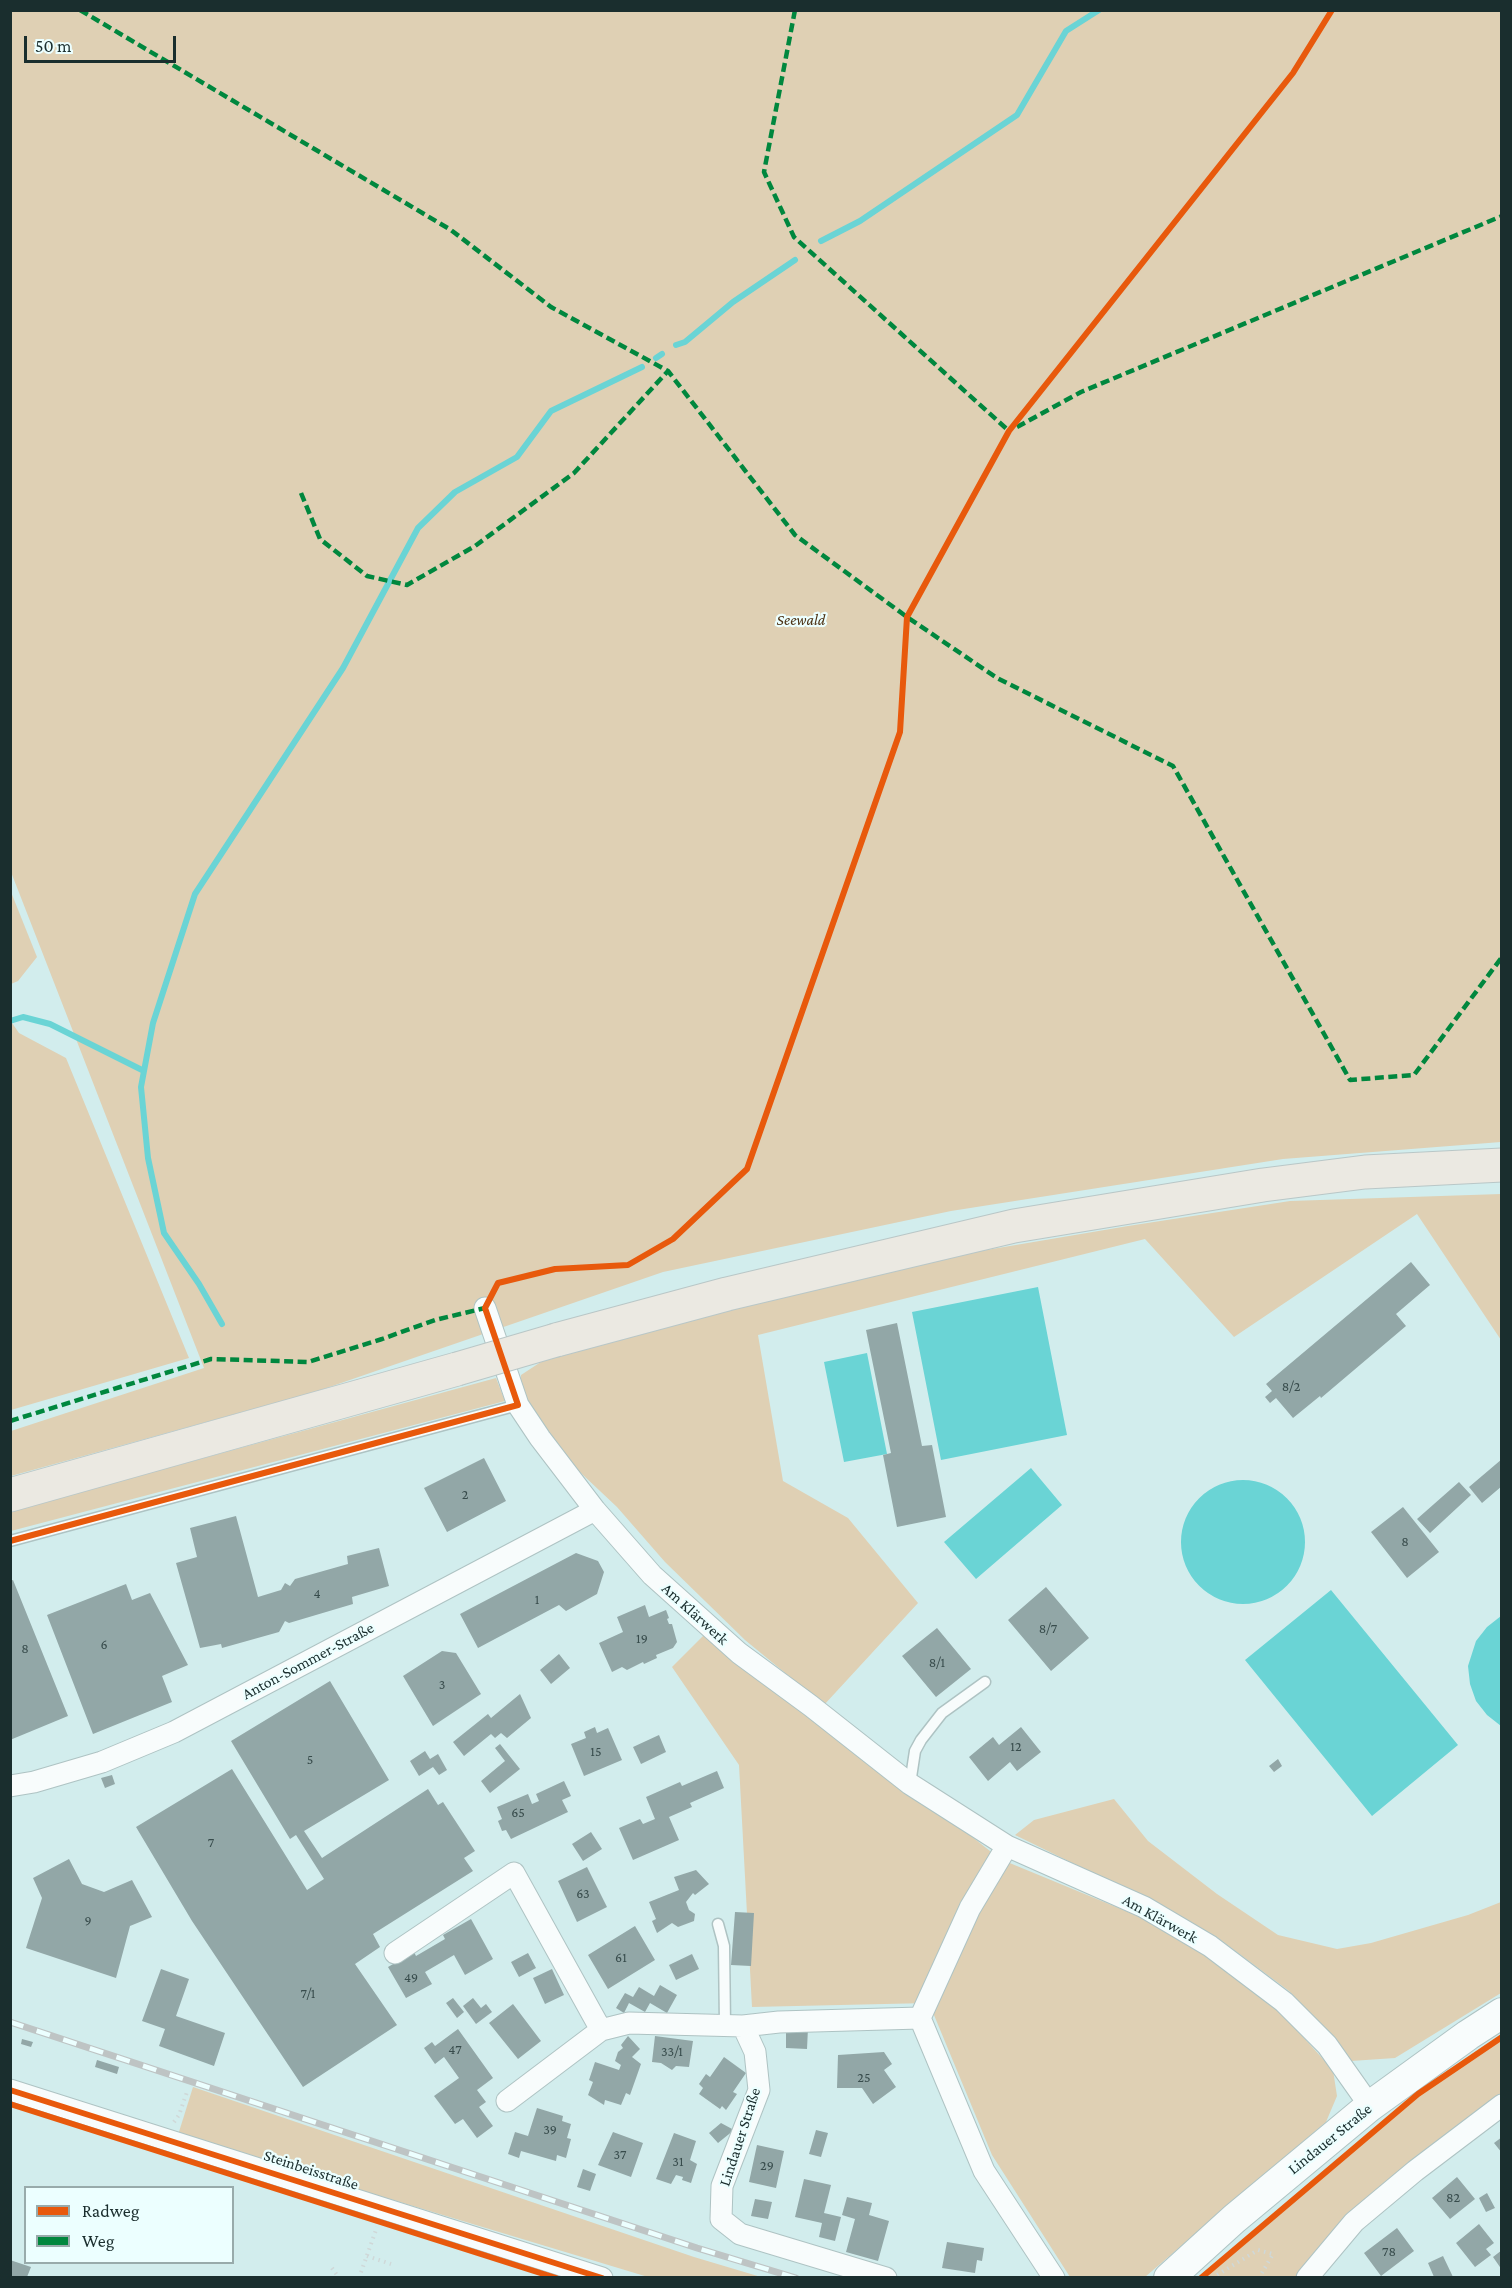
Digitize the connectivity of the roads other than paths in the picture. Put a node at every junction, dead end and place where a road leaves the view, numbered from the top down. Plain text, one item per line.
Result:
1 (1502, 1165) edge
2 (484, 1308) dead end
3 (518, 1405) junction
4 (10, 1495) edge
5 (595, 1510) junction
6 (10, 1541) edge
7 (985, 1682) dead end
8 (910, 1785) junction
9 (10, 1786) edge
10 (1007, 1846) junction
11 (718, 1923) dead end
12 (395, 1953) dead end
13 (1502, 2013) edge
14 (920, 2018) junction
15 (734, 2025) junction
16 (602, 2030) junction
17 (10, 2090) edge
18 (507, 2101) dead end
19 (1502, 2104) edge
20 (1370, 2106) junction
21 (602, 2277) edge
22 (886, 2277) edge
23 (1054, 2277) edge
24 (1168, 2277) edge
25 (1307, 2277) edge

1 - 4 main road, bridge
2 - 3 street, Am Klärwerk
3 - 5 street, Am Klärwerk
3 - 6 lane
5 - 8 street, Am Klärwerk
5 - 9 street, Anton-Sommer-Straße
7 - 8 lane
8 - 10 street, Am Klärwerk
10 - 14 street
10 - 20 street, Am Klärwerk
11 - 15 lane
12 - 16 street
13 - 20 main road, Lindauer Straße
14 - 15 street
14 - 23 street
15 - 16 street
15 - 22 street, Lindauer Straße
16 - 18 street
17 - 21 street, Steinbeisstraße
19 - 25 street
20 - 24 main road, Lindauer Straße

